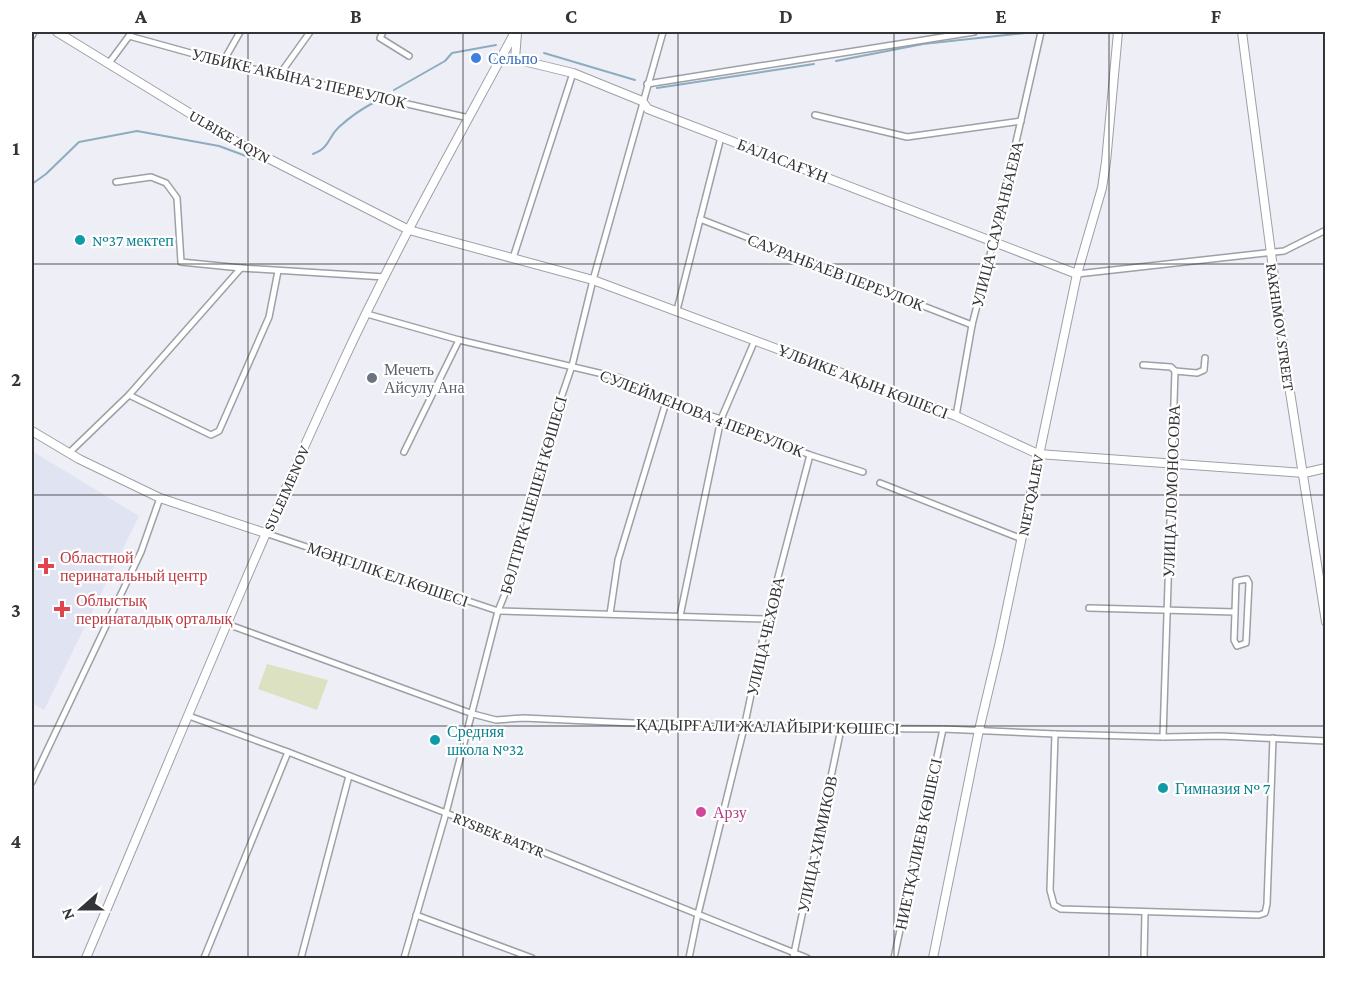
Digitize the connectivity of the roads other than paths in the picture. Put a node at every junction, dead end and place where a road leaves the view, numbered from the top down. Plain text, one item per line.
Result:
1 (34, 32) edge
2 (240, 32) edge
3 (310, 32) edge
4 (383, 32) edge
5 (516, 32) edge
6 (663, 32) edge
7 (974, 32) edge
8 (1041, 32) edge
9 (1118, 32) edge
10 (1242, 32) edge
11 (61, 33) edge
12 (130, 34) edge
13 (32, 36) edge
14 (409, 56) dead end
15 (223, 62) junction
16 (109, 63) junction
17 (573, 73) junction
18 (280, 74) junction
19 (648, 84) junction
20 (642, 101) junction
21 (815, 115) dead end
22 (469, 118) junction
23 (1022, 121) junction
24 (722, 137) junction
25 (116, 182) dead end
26 (700, 219) junction
27 (409, 230) junction
28 (1326, 230) edge
29 (993, 243) junction
30 (1270, 252) junction
31 (513, 258) junction
32 (242, 268) junction
33 (278, 271) junction
34 (1077, 274) junction
35 (385, 277) junction
36 (593, 280) junction
37 (677, 310) junction
38 (367, 315) junction
39 (972, 326) junction
40 (459, 340) junction
41 (755, 340) junction
42 (1205, 358) dead end
43 (1143, 365) dead end
44 (572, 366) junction
45 (1175, 371) junction
46 (129, 395) junction
47 (666, 402) junction
48 (956, 417) junction
49 (721, 419) junction
50 (32, 431) edge
51 (404, 452) dead end
52 (69, 453) junction
53 (810, 454) junction
54 (1038, 454) junction
55 (1172, 463) junction
56 (1326, 468) edge
57 (862, 472) dead end
58 (1304, 473) junction
59 (880, 483) dead end
60 (160, 498) junction
61 (265, 533) junction
62 (1022, 539) junction
63 (1089, 608) dead end
64 (1167, 610) junction
65 (498, 612) junction
66 (1235, 612) junction
67 (610, 614) junction
68 (680, 616) junction
69 (767, 619) junction
70 (1326, 622) edge
71 (227, 624) junction
72 (473, 714) junction
73 (189, 716) junction
74 (744, 728) junction
75 (841, 729) junction
76 (943, 729) junction
77 (980, 730) junction
78 (1055, 734) junction
79 (1163, 737) junction
80 (1273, 738) junction
81 (1326, 741) edge
82 (288, 752) junction
83 (349, 776) junction
84 (32, 782) edge
85 (446, 813) junction
86 (1145, 913) junction
87 (698, 914) junction
88 (416, 915) junction
89 (794, 956) edge
90 (86, 958) edge
91 (204, 958) edge
92 (301, 958) edge
93 (404, 958) edge
94 (532, 958) edge
95 (689, 958) edge
96 (807, 958) edge
97 (894, 958) edge
98 (933, 958) edge
99 (1144, 958) edge

1 - 13 street
2 - 15 street
3 - 18 street
4 - 14 street
5 - 17 street, БАЛАСАҒҰН
5 - 22 street, SULEIMENOV
6 - 19 street, БӨЛТІРІК ШЕШЕН КӨШЕСІ
7 - 19 street
8 - 23 street, УЛИЦА САУРАНБАЕВА
9 - 34 street, NIETQALIEV
10 - 30 street, RAKHIMOV STREET
11 - 16 street, ULBIKE AQYN
12 - 15 street, УЛБИКЕ АКЫНА 2 ПЕРЕУЛОК
12 - 16 street
15 - 18 street, УЛБИКЕ АКЫНА 2 ПЕРЕУЛОК
16 - 27 street, ULBIKE AQYN
17 - 20 street, БАЛАСАҒҰН
17 - 31 street
18 - 22 street, УЛБИКЕ АКЫНА 2 ПЕРЕУЛОК
19 - 20 street, БӨЛТІРІК ШЕШЕН КӨШЕСІ
20 - 24 street, БАЛАСАҒҰН
20 - 36 street, БӨЛТІРІК ШЕШЕН КӨШЕСІ
21 - 23 street
22 - 27 street, SULEIMENOV
23 - 29 street, УЛИЦА САУРАНБАЕВА
24 - 26 street
24 - 29 street, БАЛАСАҒҰН
25 - 32 street
26 - 37 street
26 - 39 street, САУРАНБАЕВ ПЕРЕУЛОК
27 - 31 street, ҰЛБИКЕ АҚЫН КӨШЕСІ
27 - 35 street, SULEIMENOV
28 - 30 street
29 - 34 street, БАЛАСАҒҰН
29 - 39 street, УЛИЦА САУРАНБАЕВА
30 - 34 street
30 - 58 street, RAKHIMOV STREET
31 - 36 street, ҰЛБИКЕ АҚЫН КӨШЕСІ
32 - 33 street
32 - 46 street
33 - 35 street
33 - 46 street
34 - 54 street, NIETQALIEV
35 - 38 street, SULEIMENOV
36 - 37 street, ҰЛБИКЕ АҚЫН КӨШЕСІ
36 - 44 street, БӨЛТІРІК ШЕШЕН КӨШЕСІ
37 - 41 street, ҰЛБИКЕ АҚЫН КӨШЕСІ
38 - 40 street, СУЛЕЙМЕНОВА 4 ПЕРЕУЛОК
38 - 61 street, SULEIMENOV
39 - 48 street, УЛИЦА САУРАНБАЕВА
40 - 44 street, СУЛЕЙМЕНОВА 4 ПЕРЕУЛОК
40 - 51 street
41 - 48 street, ҰЛБИКЕ АҚЫН КӨШЕСІ
41 - 49 street
42 - 45 street
43 - 45 street
44 - 47 street, СУЛЕЙМЕНОВА 4 ПЕРЕУЛОК
44 - 65 street, БӨЛТІРІК ШЕШЕН КӨШЕСІ
45 - 55 street, УЛИЦА ЛОМОНОСОВА
46 - 52 street
47 - 49 street, СУЛЕЙМЕНОВА 4 ПЕРЕУЛОК
47 - 67 street
48 - 54 street, ҰЛБИКЕ АҚЫН КӨШЕСІ
49 - 53 street, СУЛЕЙМЕНОВА 4 ПЕРЕУЛОК
49 - 68 street
50 - 52 street, МӘҢГІЛІК ЕЛ КӨШЕСІ
52 - 60 street, МӘҢГІЛІК ЕЛ КӨШЕСІ
53 - 57 street, СУЛЕЙМЕНОВА 4 ПЕРЕУЛОК
53 - 69 street, УЛИЦА ЧЕХОВА
54 - 55 street, ҰЛБИКЕ АҚЫН КӨШЕСІ
54 - 62 street, NIETQALIEV
55 - 58 street, ҰЛБИКЕ АҚЫН КӨШЕСІ
55 - 64 street, УЛИЦА ЛОМОНОСОВА
56 - 58 street, ҰЛБИКЕ АҚЫН КӨШЕСІ
58 - 70 street, RAKHIMOV STREET
59 - 62 street
60 - 61 street, МӘҢГІЛІК ЕЛ КӨШЕСІ
60 - 84 street
61 - 65 street, МӘҢГІЛІК ЕЛ КӨШЕСІ
61 - 71 street, SULEIMENOV
62 - 77 street, NIETQALIEV
63 - 64 street
64 - 66 street
64 - 79 street, УЛИЦА ЛОМОНОСОВА
65 - 67 street, МӘҢГІЛІК ЕЛ КӨШЕСІ
65 - 72 street, БӨЛТІРІК ШЕШЕН КӨШЕСІ
66 - 66 street
67 - 68 street, МӘҢГІЛІК ЕЛ КӨШЕСІ
68 - 69 street, МӘҢГІЛІК ЕЛ КӨШЕСІ
69 - 74 street, УЛИЦА ЧЕХОВА
71 - 72 street, ҚАДЫРҒАЛИ ЖАЛАЙЫРИ КӨШЕСІ
71 - 73 street, SULEIMENOV
72 - 74 street, ҚАДЫРҒАЛИ ЖАЛАЙЫРИ КӨШЕСІ
72 - 85 street, БӨЛТІРІК ШЕШЕН КӨШЕСІ
73 - 82 street, RYSBEK BATYR
73 - 90 street, SULEIMENOV
74 - 75 street, ҚАДЫРҒАЛИ ЖАЛАЙЫРИ КӨШЕСІ
74 - 87 street, УЛИЦА ЧЕХОВА
75 - 76 street, ҚАДЫРҒАЛИ ЖАЛАЙЫРИ КӨШЕСІ
75 - 89 street, УЛИЦА ХИМИКОВ
76 - 77 street, ҚАДЫРҒАЛИ ЖАЛАЙЫРИ КӨШЕСІ
76 - 97 street, НИЕТҚАЛИЕВ КӨШЕСІ
77 - 78 street, ҚАДЫРҒАЛИ ЖАЛАЙЫРИ КӨШЕСІ
77 - 98 street, NIETQALIEV
78 - 79 street, ҚАДЫРҒАЛИ ЖАЛАЙЫРИ КӨШЕСІ
78 - 86 street
79 - 80 street, ҚАДЫРҒАЛИ ЖАЛАЙЫРИ КӨШЕСІ
80 - 81 street, ҚАДЫРҒАЛИ ЖАЛАЙЫРИ КӨШЕСІ
80 - 86 street
82 - 83 street, RYSBEK BATYR
82 - 91 street
83 - 85 street, RYSBEK BATYR
83 - 92 street
85 - 87 street, RYSBEK BATYR
85 - 88 street, БӨЛТІРІК ШЕШЕН КӨШЕСІ
86 - 99 street
87 - 89 street, RYSBEK BATYR
87 - 95 street, УЛИЦА ЧЕХОВА
88 - 93 street, БӨЛТІРІК ШЕШЕН КӨШЕСІ
88 - 94 street
89 - 96 street, RYSBEK BATYR

